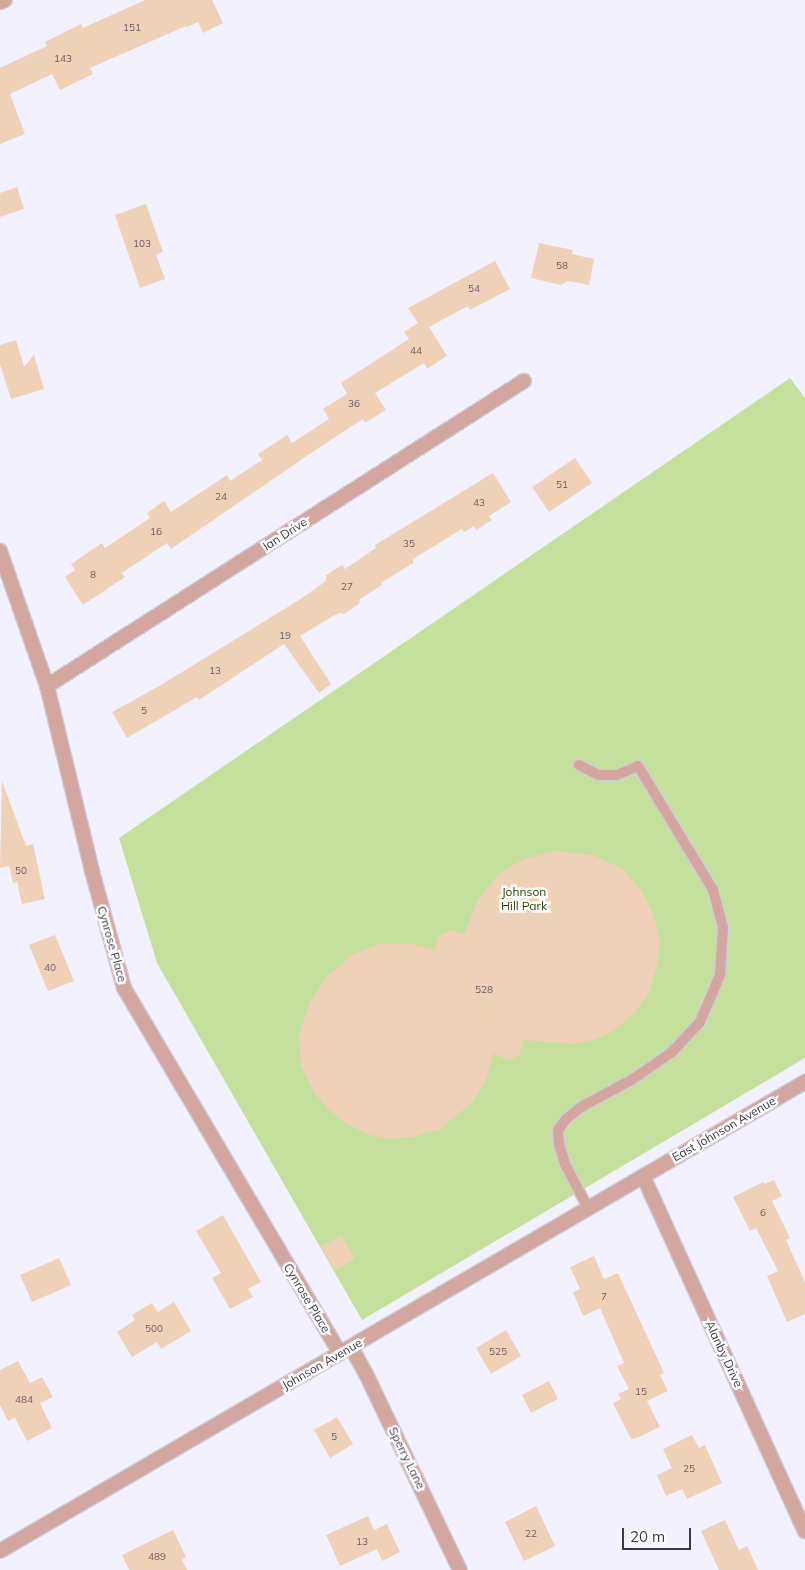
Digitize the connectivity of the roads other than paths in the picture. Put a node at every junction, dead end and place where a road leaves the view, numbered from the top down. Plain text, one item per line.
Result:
1 (5, 0) edge
2 (0, 2) edge
3 (524, 381) dead end
4 (0, 551) edge
5 (47, 686) junction
6 (579, 765) dead end
7 (805, 1082) edge
8 (643, 1176) junction
9 (588, 1208) junction
10 (346, 1350) junction
11 (805, 1531) edge
12 (0, 1551) edge
13 (460, 1570) edge

1 - 2 street
3 - 5 street, Ian Drive
4 - 5 street, Cynrose Place
5 - 10 street, Cynrose Place
6 - 9 lane
7 - 8 street, East Johnson Avenue
8 - 9 street, Johnson Avenue
8 - 11 street, Alanby Drive
9 - 10 street, Johnson Avenue
10 - 12 street, Johnson Avenue
10 - 13 street, Sperry Lane

